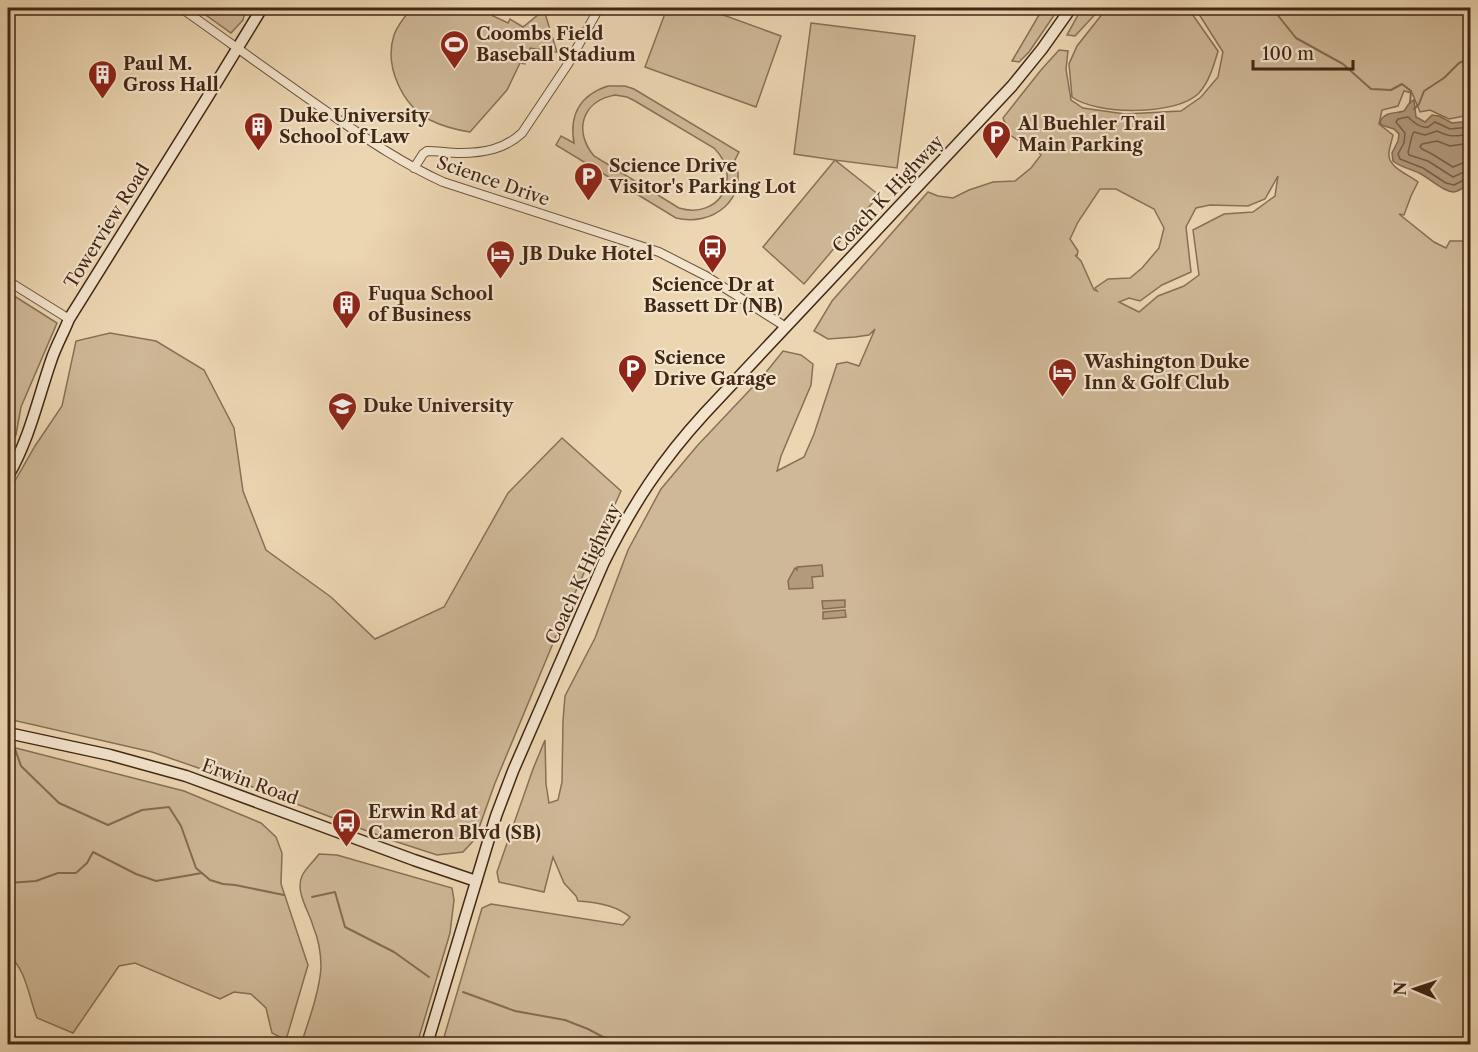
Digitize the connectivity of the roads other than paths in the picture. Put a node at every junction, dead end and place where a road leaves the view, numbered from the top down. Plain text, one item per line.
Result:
1 (181, 8) edge
2 (262, 8) edge
3 (599, 8) edge
4 (1071, 8) edge
5 (238, 49) junction
6 (414, 168) junction
7 (8, 281) edge
8 (69, 319) junction
9 (786, 327) junction
10 (8, 476) edge
11 (8, 733) edge
12 (476, 881) junction
13 (427, 1044) edge

1 - 5 street, Science Drive
2 - 5 main road, Towerview Road
3 - 6 street
4 - 9 main road, Coach K Highway
5 - 6 street, Science Drive
5 - 8 main road, Towerview Road
6 - 9 street, Science Drive
7 - 8 street
8 - 10 main road, Towerview Road
9 - 12 main road, Coach K Highway
11 - 12 main road, Erwin Road
12 - 13 main road, Coach K Highway

